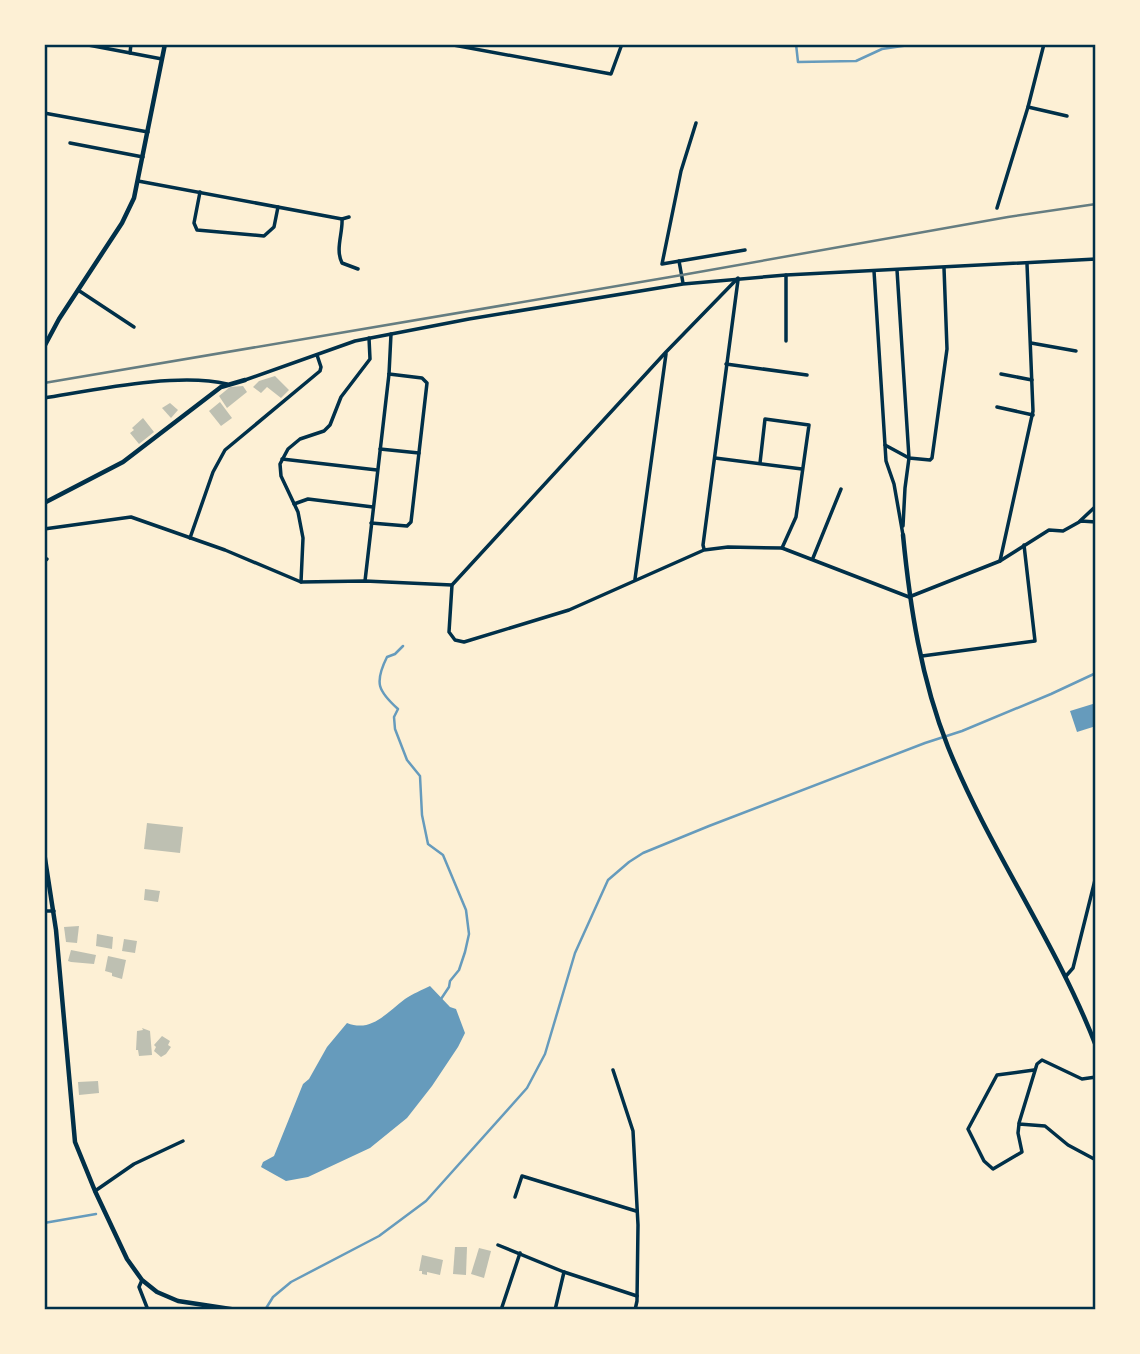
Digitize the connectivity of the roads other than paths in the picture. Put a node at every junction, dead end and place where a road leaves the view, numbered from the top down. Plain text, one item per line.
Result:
1 (83, 44) edge
2 (131, 44) edge
3 (164, 44) edge
4 (448, 44) edge
5 (622, 44) edge
6 (1044, 44) edge
7 (130, 53) junction
8 (162, 59) junction
9 (1028, 107) junction
10 (44, 113) edge
11 (1067, 116) dead end
12 (696, 123) dead end
13 (148, 132) junction
14 (70, 143) dead end
15 (143, 157) junction
16 (138, 181) junction
17 (200, 192) junction
18 (278, 207) junction
19 (996, 208) dead end
20 (349, 217) dead end
21 (342, 219) junction
22 (745, 250) dead end
23 (1096, 259) edge
24 (679, 261) junction
25 (1027, 264) junction
26 (944, 268) junction
27 (358, 269) dead end
28 (897, 270) junction
29 (874, 271) junction
30 (786, 275) junction
31 (738, 278) junction
32 (684, 284) junction
33 (78, 290) junction
34 (134, 327) dead end
35 (391, 334) junction
36 (369, 338) junction
37 (786, 341) dead end
38 (1031, 342) junction
39 (44, 346) edge
40 (1076, 351) dead end
41 (666, 352) junction
42 (317, 355) junction
43 (726, 363) junction
44 (389, 374) junction
45 (1001, 374) dead end
46 (807, 375) dead end
47 (244, 380) joint
48 (1032, 380) junction
49 (227, 384) junction
50 (44, 398) edge
51 (997, 407) dead end
52 (1033, 415) junction
53 (885, 445) junction
54 (380, 449) junction
55 (419, 453) junction
56 (715, 458) junction
57 (909, 458) junction
58 (282, 459) junction
59 (760, 463) junction
60 (803, 469) junction
61 (377, 470) junction
62 (841, 489) dead end
63 (44, 503) edge
64 (293, 503) junction
65 (1096, 506) edge
66 (373, 507) junction
67 (1081, 521) junction
68 (1096, 522) edge
69 (371, 523) junction
70 (44, 529) edge
71 (903, 535) junction
72 (190, 538) junction
73 (1024, 545) junction
74 (782, 548) junction
75 (704, 550) junction
76 (813, 559) junction
77 (999, 561) junction
78 (635, 580) junction
79 (365, 581) junction
80 (301, 582) junction
81 (452, 585) junction
82 (909, 597) junction
83 (920, 656) junction
84 (44, 852) edge
85 (1096, 877) edge
86 (44, 911) edge
87 (54, 911) junction
88 (1066, 976) junction
89 (1096, 1024) edge
90 (1089, 1028) junction
91 (1096, 1046) edge
92 (613, 1070) dead end
93 (1034, 1070) junction
94 (1096, 1076) edge
95 (1019, 1124) junction
96 (183, 1141) dead end
97 (1096, 1160) edge
98 (95, 1191) junction
99 (516, 1197) dead end
100 (636, 1212) junction
101 (498, 1245) dead end
102 (520, 1253) junction
103 (564, 1272) junction
104 (142, 1280) junction
105 (637, 1296) junction
106 (148, 1310) edge
107 (236, 1310) edge
108 (501, 1310) edge
109 (555, 1310) edge
110 (635, 1310) edge

1 - 7 street
2 - 7 street
3 - 8 street
4 - 5 street
6 - 9 street
7 - 8 street
8 - 13 street
9 - 11 street
9 - 19 street
10 - 13 street
12 - 24 street
13 - 15 street
14 - 15 street
15 - 16 street
16 - 17 street
16 - 33 street
17 - 18 street
17 - 18 street
18 - 21 street
20 - 21 street
21 - 27 street
22 - 24 street
23 - 25 street
24 - 32 street
25 - 26 street
25 - 38 street
26 - 28 street
26 - 57 street
28 - 29 street
28 - 57 street
29 - 30 street
29 - 53 street
30 - 31 street
30 - 37 street
31 - 32 street
31 - 41 street
31 - 43 street
32 - 35 street
33 - 34 street
33 - 39 street
35 - 36 street
35 - 44 street
36 - 42 street
36 - 58 street
38 - 40 street
38 - 48 street
41 - 78 street
41 - 81 street
42 - 47 street
42 - 72 street
43 - 46 street
43 - 56 street
44 - 54 street
44 - 55 street
45 - 48 street
47 - 49 street
48 - 52 street
49 - 50 street
49 - 63 street
51 - 52 street
52 - 77 street
53 - 57 street
53 - 71 street
54 - 55 street
54 - 61 street
55 - 69 street
56 - 59 street
56 - 75 street
57 - 71 street
58 - 61 street
58 - 64 street
59 - 60 street
59 - 60 street
60 - 74 street
61 - 66 street
62 - 76 street
64 - 66 street
64 - 80 street
65 - 67 street
66 - 69 street
67 - 68 street
67 - 73 street
69 - 79 street
70 - 72 street
71 - 82 street
72 - 80 street
73 - 77 street
73 - 83 street
74 - 75 street
74 - 76 street
75 - 78 street
76 - 82 street
77 - 82 street
78 - 81 street
79 - 80 street
79 - 81 street
82 - 83 street
83 - 88 street
84 - 87 street
85 - 88 street
86 - 87 street
87 - 98 street
88 - 90 street
89 - 90 street
90 - 91 street
92 - 100 street
93 - 94 street
93 - 95 street
93 - 95 street
95 - 97 street
96 - 98 street
98 - 104 street
99 - 100 street
100 - 105 street
101 - 102 street
102 - 103 street
102 - 108 street
103 - 105 street
103 - 109 street
104 - 106 street
104 - 107 street
105 - 110 street

